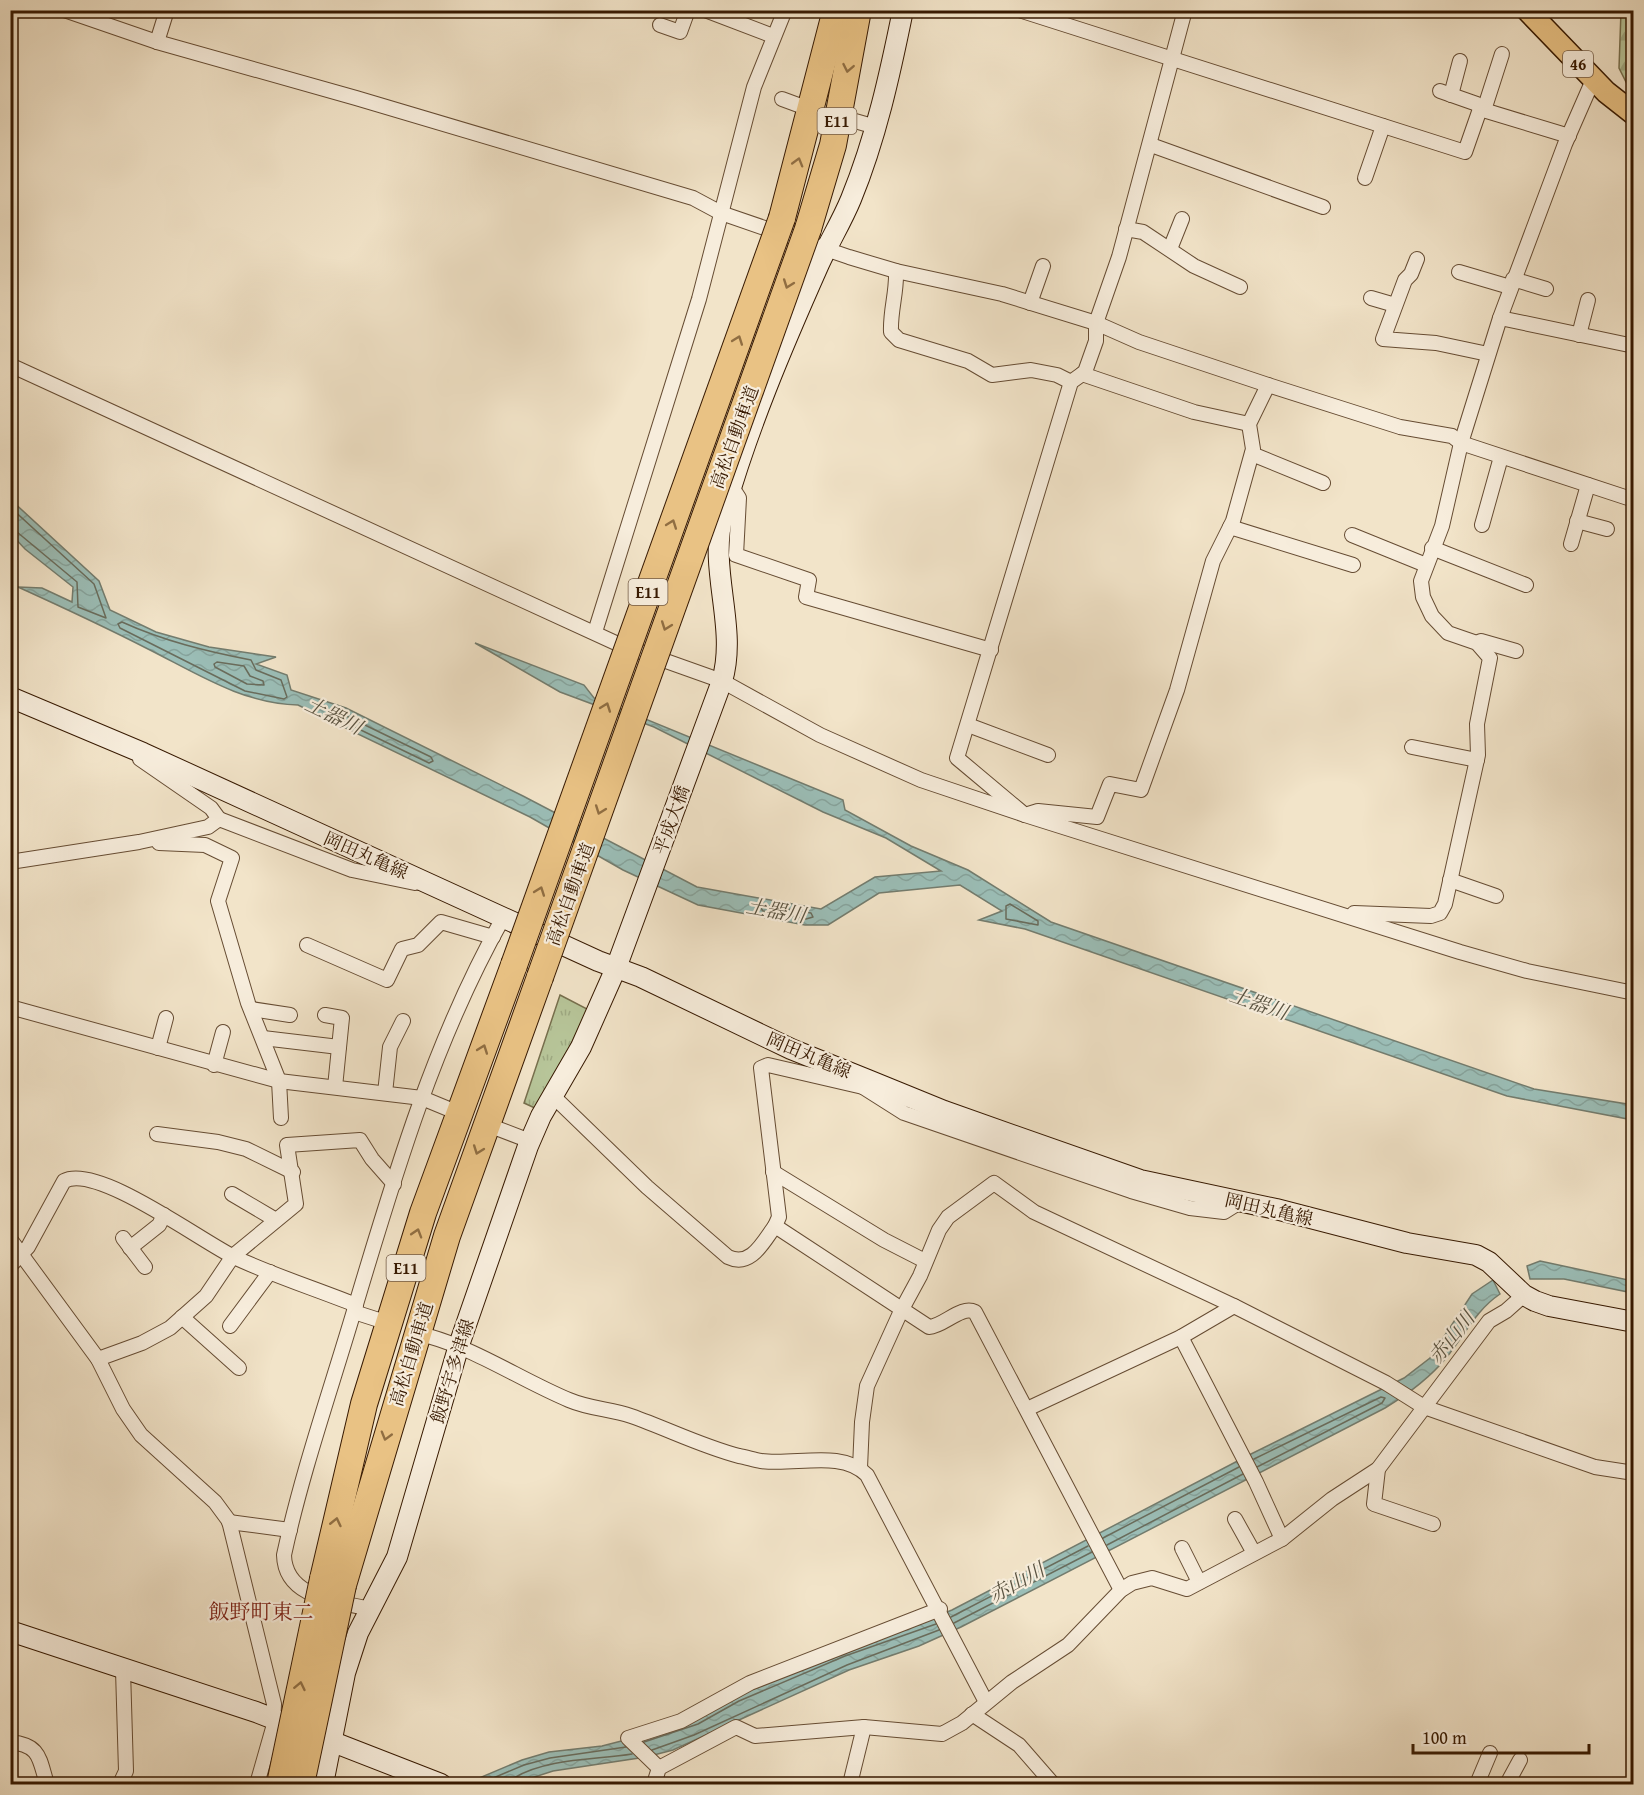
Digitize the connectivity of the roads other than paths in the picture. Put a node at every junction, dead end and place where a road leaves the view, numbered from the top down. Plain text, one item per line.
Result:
1 (64, 10) edge
2 (168, 10) edge
3 (688, 10) edge
4 (705, 10) edge
5 (785, 10) edge
6 (836, 10) edge
7 (858, 10) edge
8 (903, 10) edge
9 (1019, 10) edge
10 (1185, 10) edge
11 (1527, 10) edge
12 (660, 25) dead end
13 (773, 36) junction
14 (157, 42) junction
15 (1502, 54) dead end
16 (1173, 60) junction
17 (1460, 61) dead end
18 (1593, 80) junction
19 (783, 99) dead end
20 (801, 106) dead end
21 (1482, 109) junction
22 (1634, 114) edge
23 (848, 119) dead end
24 (1383, 126) junction
25 (876, 127) junction
26 (1569, 136) junction
27 (1151, 145) junction
28 (1365, 178) dead end
29 (1323, 207) dead end
30 (722, 213) junction
31 (1182, 219) dead end
32 (1126, 229) junction
33 (826, 247) junction
34 (1170, 249) junction
35 (1417, 259) dead end
36 (1043, 266) dead end
37 (896, 271) junction
38 (1459, 272) dead end
39 (1512, 283) junction
40 (1240, 286) dead end
41 (1546, 289) dead end
42 (1371, 298) dead end
43 (1588, 300) dead end
44 (1030, 303) junction
45 (1395, 305) junction
46 (1500, 318) junction
47 (1096, 323) junction
48 (1579, 335) junction
49 (1634, 346) edge
50 (1488, 354) junction
51 (10, 365) edge
52 (1077, 378) junction
53 (1268, 385) junction
54 (1249, 424) junction
55 (1461, 443) junction
56 (1252, 454) junction
57 (1501, 457) junction
58 (1323, 483) dead end
59 (1588, 485) junction
60 (732, 487) junction
61 (1634, 500) edge
62 (1577, 521) junction
63 (1482, 525) dead end
64 (1230, 527) junction
65 (1607, 529) dead end
66 (1352, 535) dead end
67 (1571, 544) dead end
68 (1432, 548) junction
69 (1426, 565) junction
70 (1353, 566) dead end
71 (1527, 585) dead end
72 (595, 632) junction
73 (1477, 643) junction
74 (991, 650) junction
75 (1516, 651) dead end
76 (720, 687) junction
77 (10, 697) edge
78 (968, 725) junction
79 (113, 741) junction
80 (1412, 747) dead end
81 (1048, 755) dead end
82 (1477, 760) junction
83 (1025, 815) junction
84 (219, 819) junction
85 (139, 842) junction
86 (10, 862) edge
87 (1450, 880) junction
88 (426, 882) junction
89 (1496, 896) dead end
90 (1351, 917) junction
91 (503, 918) junction
92 (493, 937) junction
93 (307, 945) dead end
94 (616, 968) junction
95 (1634, 993) edge
96 (10, 1007) edge
97 (251, 1009) junction
98 (290, 1015) dead end
99 (325, 1015) dead end
100 (166, 1018) dead end
101 (403, 1021) dead end
102 (223, 1032) dead end
103 (263, 1038) junction
104 (339, 1047) junction
105 (158, 1048) junction
106 (214, 1065) junction
107 (279, 1081) junction
108 (866, 1084) junction
109 (335, 1087) junction
110 (385, 1093) junction
111 (553, 1096) junction
112 (422, 1098) junction
113 (451, 1110) dead end
114 (281, 1118) dead end
115 (496, 1128) dead end
116 (157, 1134) dead end
117 (530, 1141) junction
118 (293, 1172) junction
119 (773, 1172) junction
120 (394, 1184) junction
121 (232, 1194) dead end
122 (164, 1215) junction
123 (276, 1220) junction
124 (775, 1226) junction
125 (10, 1239) edge
126 (22, 1253) junction
127 (233, 1256) junction
128 (926, 1261) junction
129 (10, 1266) edge
130 (145, 1267) dead end
131 (270, 1272) junction
132 (1524, 1295) junction
133 (1234, 1306) junction
134 (355, 1308) junction
135 (901, 1311) junction
136 (182, 1317) junction
137 (382, 1322) dead end
138 (1634, 1322) edge
139 (230, 1326) dead end
140 (428, 1336) dead end
141 (1181, 1337) junction
142 (459, 1345) junction
143 (98, 1359) junction
144 (239, 1368) dead end
145 (1418, 1403) junction
146 (1027, 1409) junction
147 (860, 1468) junction
148 (1378, 1469) junction
149 (1634, 1473) edge
150 (1236, 1519) dead end
151 (229, 1522) junction
152 (1433, 1524) dead end
153 (290, 1530) junction
154 (1282, 1539) junction
155 (1182, 1548) dead end
156 (1254, 1554) junction
157 (333, 1582) junction
158 (1200, 1582) junction
159 (1121, 1590) junction
160 (370, 1609) junction
161 (940, 1609) junction
162 (10, 1631) edge
163 (123, 1670) junction
164 (986, 1702) junction
165 (972, 1714) junction
166 (273, 1719) junction
167 (864, 1727) junction
168 (330, 1740) junction
169 (10, 1742) edge
170 (1490, 1753) dead end
171 (1520, 1760) dead end
172 (656, 1765) junction
173 (47, 1785) edge
174 (120, 1785) edge
175 (257, 1785) edge
176 (280, 1785) edge
177 (301, 1785) edge
178 (322, 1785) edge
179 (441, 1785) edge
180 (654, 1785) edge
181 (850, 1785) edge
182 (1053, 1785) edge
183 (1477, 1785) edge
184 (1507, 1785) edge

1 - 14 street
2 - 14 street
3 - 12 street
4 - 13 street
5 - 13 street
157 -> 6 highway, 高松自動車道 / E11, bridge
7 -> 157 highway, 高松自動車道 / E11, bridge
8 - 25 main road, 平成大橋
9 - 16 street
10 - 16 street
11 - 18 main road, 46
13 - 30 street
14 - 30 street
15 - 21 street
16 - 24 street
16 - 27 street
17 - 21 street
18 - 22 main road, 46
18 - 26 street
19 - 20 street
21 - 24 street
21 - 26 street
23 - 25 street
24 - 28 street
25 - 33 main road, 平成大橋
26 - 39 street
27 - 29 street
27 - 32 street
30 - 33 street
30 - 72 street
31 - 34 street
32 - 34 street
32 - 47 street
33 - 37 street
33 - 60 main road, 平成大橋
34 - 40 street
35 - 45 street
36 - 44 street
37 - 44 street
37 - 52 street
38 - 39 street
39 - 41 street
39 - 46 street
42 - 45 street
43 - 48 street
44 - 47 street
45 - 50 street
46 - 48 street
46 - 50 street
47 - 52 street
47 - 53 street
48 - 49 street
50 - 55 street
51 - 72 street
52 - 54 street
52 - 74 street
53 - 54 street
53 - 55 street
54 - 56 street
55 - 57 street
55 - 68 street
56 - 58 street
56 - 64 street
57 - 59 street
57 - 63 street
59 - 61 street
59 - 62 street
60 - 74 street
60 - 76 main road, 平成大橋
62 - 65 street
62 - 67 street
64 - 70 street
64 - 83 street
66 - 69 street
68 - 69 street
68 - 71 street
69 - 73 street
72 - 76 street
73 - 75 street
73 - 82 street
74 - 78 street
76 - 83 street
76 - 94 main road, 平成大橋
77 - 79 main road, 岡田丸亀線
78 - 81 street
78 - 83 street
79 - 84 street
79 - 88 main road, 岡田丸亀線
80 - 82 street
82 - 87 street
83 - 90 street
84 - 85 street
84 - 88 street
85 - 86 street
85 - 97 street
87 - 89 street
87 - 90 street
88 - 91 main road, 岡田丸亀線
90 - 95 street
91 - 92 street
91 - 94 main road, 岡田丸亀線
92 - 93 street
92 - 112 street
94 - 108 main road, 岡田丸亀線
94 - 111 main road, 飯野宇多津線
96 - 105 street
97 - 98 street
97 - 103 street
99 - 104 street
100 - 105 street
101 - 110 street
102 - 106 street
103 - 104 street
103 - 107 street
104 - 109 street
105 - 106 street
106 - 107 street
107 - 109 street
107 - 114 street
108 - 119 street
108 - 132 main road, 岡田丸亀線
109 - 110 street
110 - 112 street
111 - 117 main road, 飯野宇多津線
111 - 124 street
112 - 113 street
112 - 120 street
115 - 117 street
116 - 118 street
117 - 142 main road, 飯野宇多津線
118 - 120 street
118 - 123 street
119 - 124 street
119 - 128 street
120 - 134 street
121 - 123 street
122 - 126 street
122 - 127 street
122 - 130 street
123 - 127 street
124 - 135 street
125 - 126 street
126 - 129 street
126 - 143 street
127 - 131 street
127 - 136 street
128 - 133 street
128 - 135 street
131 - 134 street
131 - 139 street
132 - 138 main road, 岡田丸亀線
132 - 145 street
133 - 141 street
133 - 145 street
134 - 137 street
134 - 153 street
135 - 146 street
135 - 147 street
136 - 143 street
136 - 144 street
140 - 142 street
141 - 146 street
141 - 154 street
142 - 147 street
142 - 160 main road, 飯野宇多津線
143 - 151 street
145 - 148 street
145 - 149 street
146 - 159 street
147 - 161 street
148 - 152 street
148 - 154 street
150 - 156 street
151 - 153 street
151 - 166 street
153 - 160 street
154 - 156 street
155 - 158 street
156 - 158 street
176 -> 157 highway, 高松自動車道 / E11, bridge
157 - 177 highway, 高松自動車道 / E11, bridge
158 - 159 street
159 - 164 street
160 - 168 main road, 飯野宇多津線
161 - 164 street
161 - 172 street
162 - 163 main road
163 - 166 main road
163 - 174 street
164 - 165 street
165 - 167 street
165 - 182 street
166 - 168 main road
166 - 175 street
167 - 172 street
167 - 181 street
168 - 178 main road, 飯野宇多津線
168 - 179 main road
169 - 173 street
170 - 183 street
171 - 184 street
172 - 180 street

